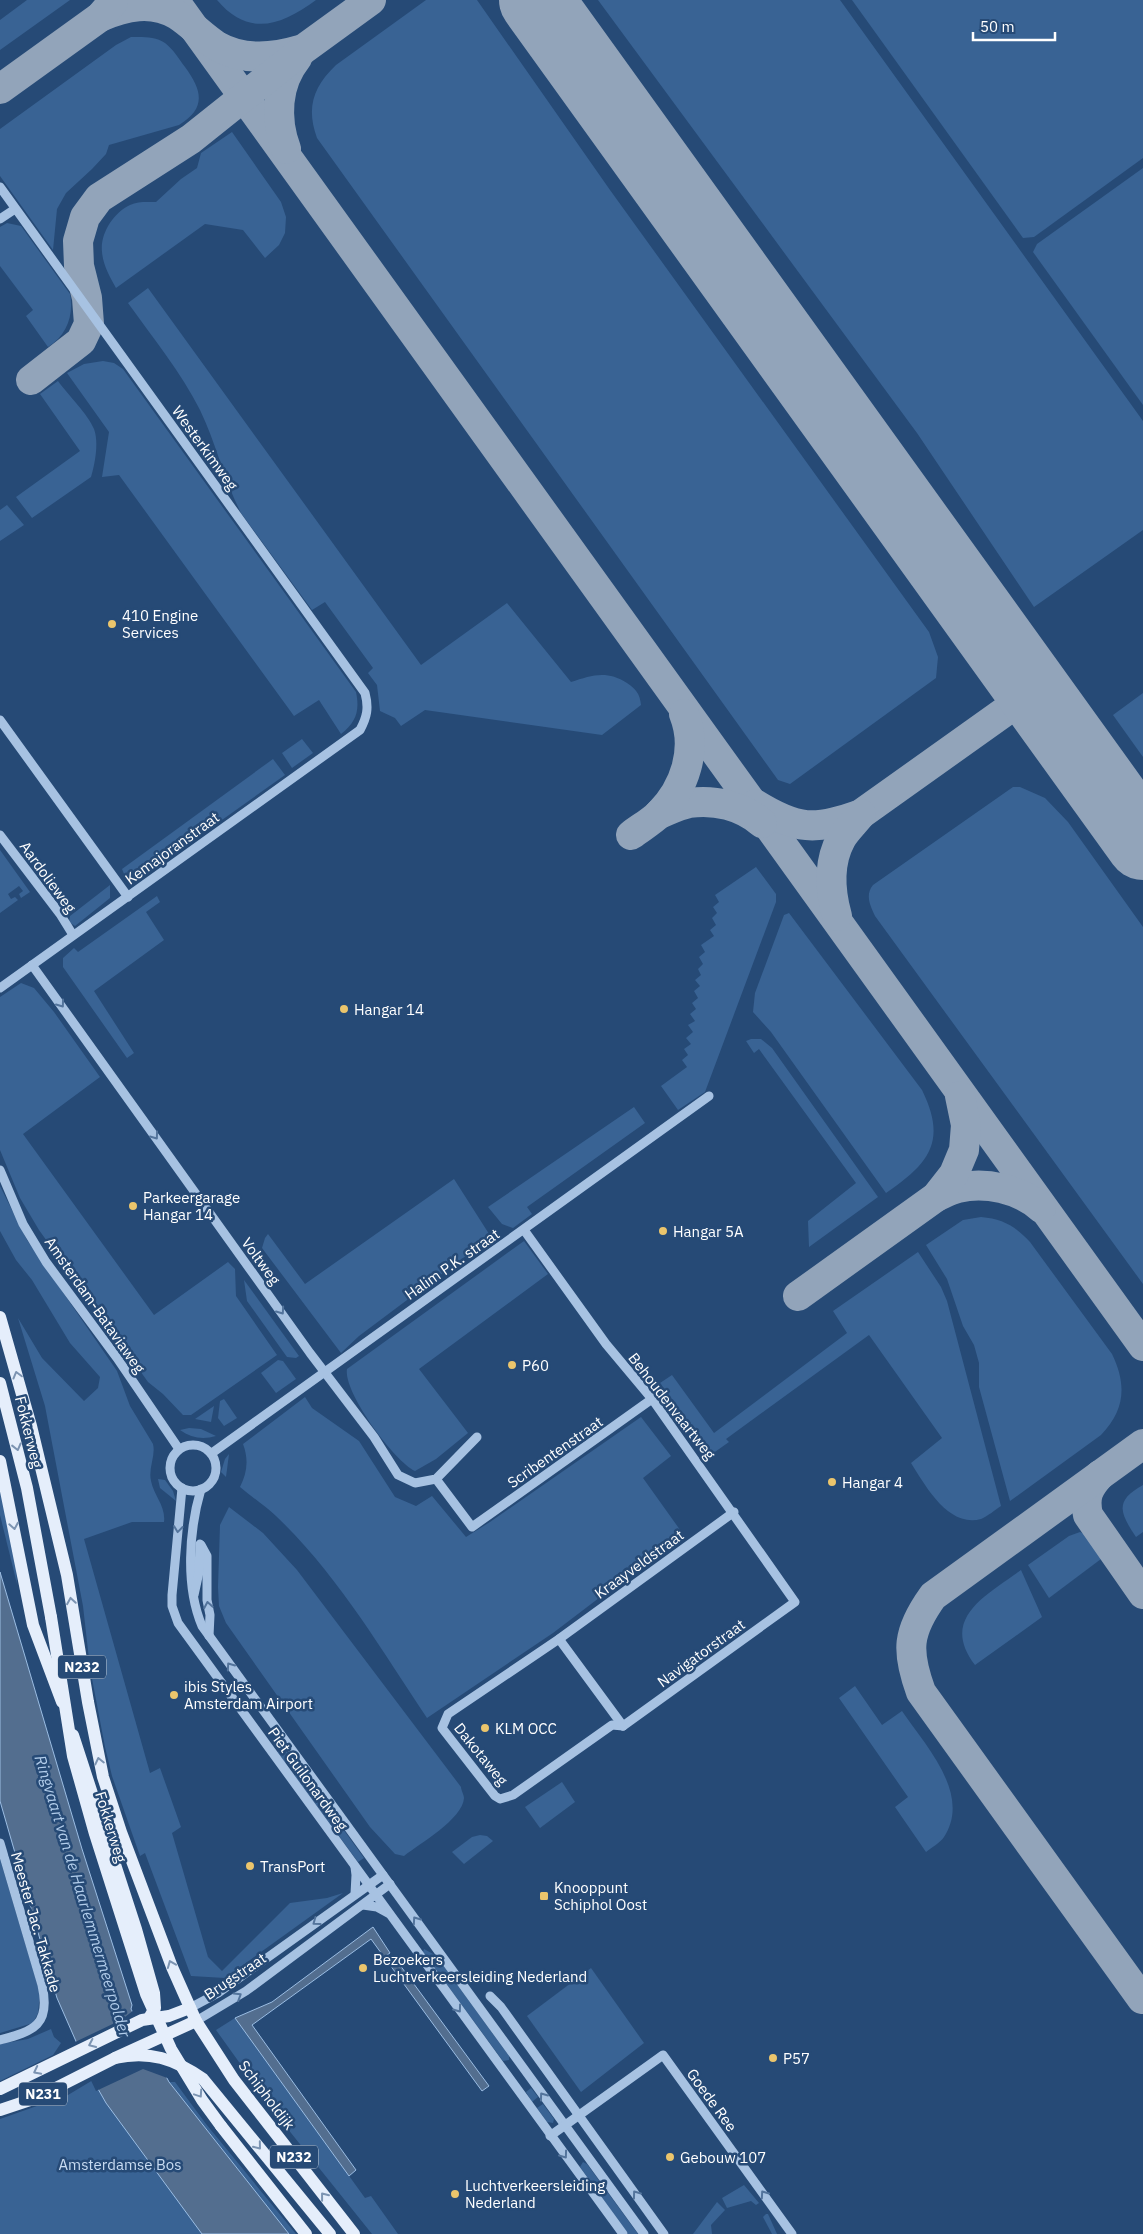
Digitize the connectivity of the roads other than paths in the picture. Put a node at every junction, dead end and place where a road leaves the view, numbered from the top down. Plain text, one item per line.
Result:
1 (0, 188) edge
2 (15, 209) junction
3 (0, 219) edge
4 (0, 720) edge
5 (360, 730) joint
6 (0, 835) edge
7 (128, 897) junction
8 (73, 936) junction
9 (32, 965) junction
10 (0, 988) edge
11 (709, 1096) dead end
12 (0, 1170) edge
13 (524, 1230) junction
14 (0, 1317) edge
15 (325, 1372) junction
16 (0, 1382) edge
17 (652, 1399) junction
18 (477, 1437) dead end
19 (179, 1449) junction
20 (212, 1453) junction
21 (0, 1461) edge
22 (436, 1479) junction
23 (182, 1488) junction
24 (201, 1490) junction
25 (734, 1512) junction
26 (194, 1532) junction
27 (201, 1544) junction
28 (194, 1598) junction
29 (795, 1602) joint
30 (209, 1637) junction
31 (559, 1639) junction
32 (623, 1726) junction
33 (0, 1843) edge
34 (355, 1867) junction
35 (383, 1875) junction
36 (370, 1884) junction
37 (390, 1884) junction
38 (355, 1894) junction
39 (377, 1894) junction
40 (364, 1904) junction
41 (388, 1913) junction
42 (429, 1938) junction
43 (414, 1948) junction
44 (154, 1993) junction
45 (490, 1996) dead end
46 (184, 2011) junction
47 (146, 2019) junction
48 (196, 2021) junction
49 (0, 2040) edge
50 (115, 2058) junction
51 (524, 2070) junction
52 (510, 2080) junction
53 (0, 2089) edge
54 (0, 2110) edge
55 (580, 2116) junction
56 (566, 2126) junction
57 (550, 2136) junction
58 (306, 2234) edge
59 (330, 2234) edge
60 (354, 2234) edge
61 (623, 2234) edge
62 (644, 2234) edge
63 (664, 2234) edge
64 (792, 2234) edge

1 - 2 street, Westerkimweg
2 - 3 street
2 - 5 street, Westerkimweg
4 - 7 street
5 - 7 street, Kemajoranstraat
6 - 8 street, Aardolieweg
7 - 8 street, Kemajoranstraat
8 - 9 street, Kemajoranstraat
9 - 10 street, Kemajoranstraat
9 -> 15 street, Voltweg
11 - 13 street, Halim P.K. straat
12 - 19 street, Amsterdam-Bataviaweg
13 - 15 street, Halim P.K. straat
13 - 17 street, Behoudenvaartweg
46 -> 14 main road, Fokkerweg / N232
15 - 20 street, Halim P.K. straat
15 - 22 street, Voltweg
16 -> 58 main road, Fokkerweg / N232, bridge
17 - 22 street, Scribentenstraat
17 - 25 street, Behoudenvaartweg
18 - 22 street
19 - 20 street
19 - 23 street
20 - 24 street
21 -> 44 main road, N232
23 - 24 street
23 -> 34 street, Piet Guilonardweg
24 - 26 street, Piet Guilonardweg
25 - 29 street, Behoudenvaartweg
25 - 31 street, Kraayveldstraat
26 - 27 street
26 - 28 street, Piet Guilonardweg
27 - 28 street, Piet Guilonardweg
30 -> 27 street
28 - 30 street, Piet Guilonardweg
29 - 32 street, Navigatorstraat
35 -> 30 street, Piet Guilonardweg
31 - 32 street
31 - 32 street, Dakotaweg
33 - 49 street, Meester Jac. Takkade
34 - 36 street, Piet Guilonardweg
34 - 38 street
35 - 36 street, Brugstraat
35 - 37 street, Piet Guilonardweg
36 - 38 street, Brugstraat
36 - 39 street, Piet Guilonardweg
37 - 39 street, Brugstraat
42 -> 37 street, Piet Guilonardweg
38 -> 46 street, Brugstraat
39 - 40 street, Brugstraat
39 - 41 street, Piet Guilonardweg
40 - 41 street
48 -> 40 street, Brugstraat
41 - 43 street, Piet Guilonardweg
42 - 43 street
42 - 51 street, Piet Guilonardweg
43 -> 52 street, Piet Guilonardweg
44 - 46 main road, N232
44 - 47 main road, N232
45 - 55 street
46 - 47 main road, Brugstraat / N231
46 - 48 main road, Fokkerweg / N232
47 -> 53 main road, Brugstraat / N231
48 - 50 main road, Brugstraat / N231
60 -> 48 main road, Schipholdijk / N232
50 - 54 main road, Brugstraat / N231
50 -> 59 main road, N232
51 - 52 street
56 -> 51 street, Piet Guilonardweg
52 - 57 street, Piet Guilonardweg
55 - 56 street
63 -> 55 street
64 -> 55 street, Goede Ree
56 - 57 street
56 - 62 street, Piet Guilonardweg
57 -> 61 street, Piet Guilonardweg

